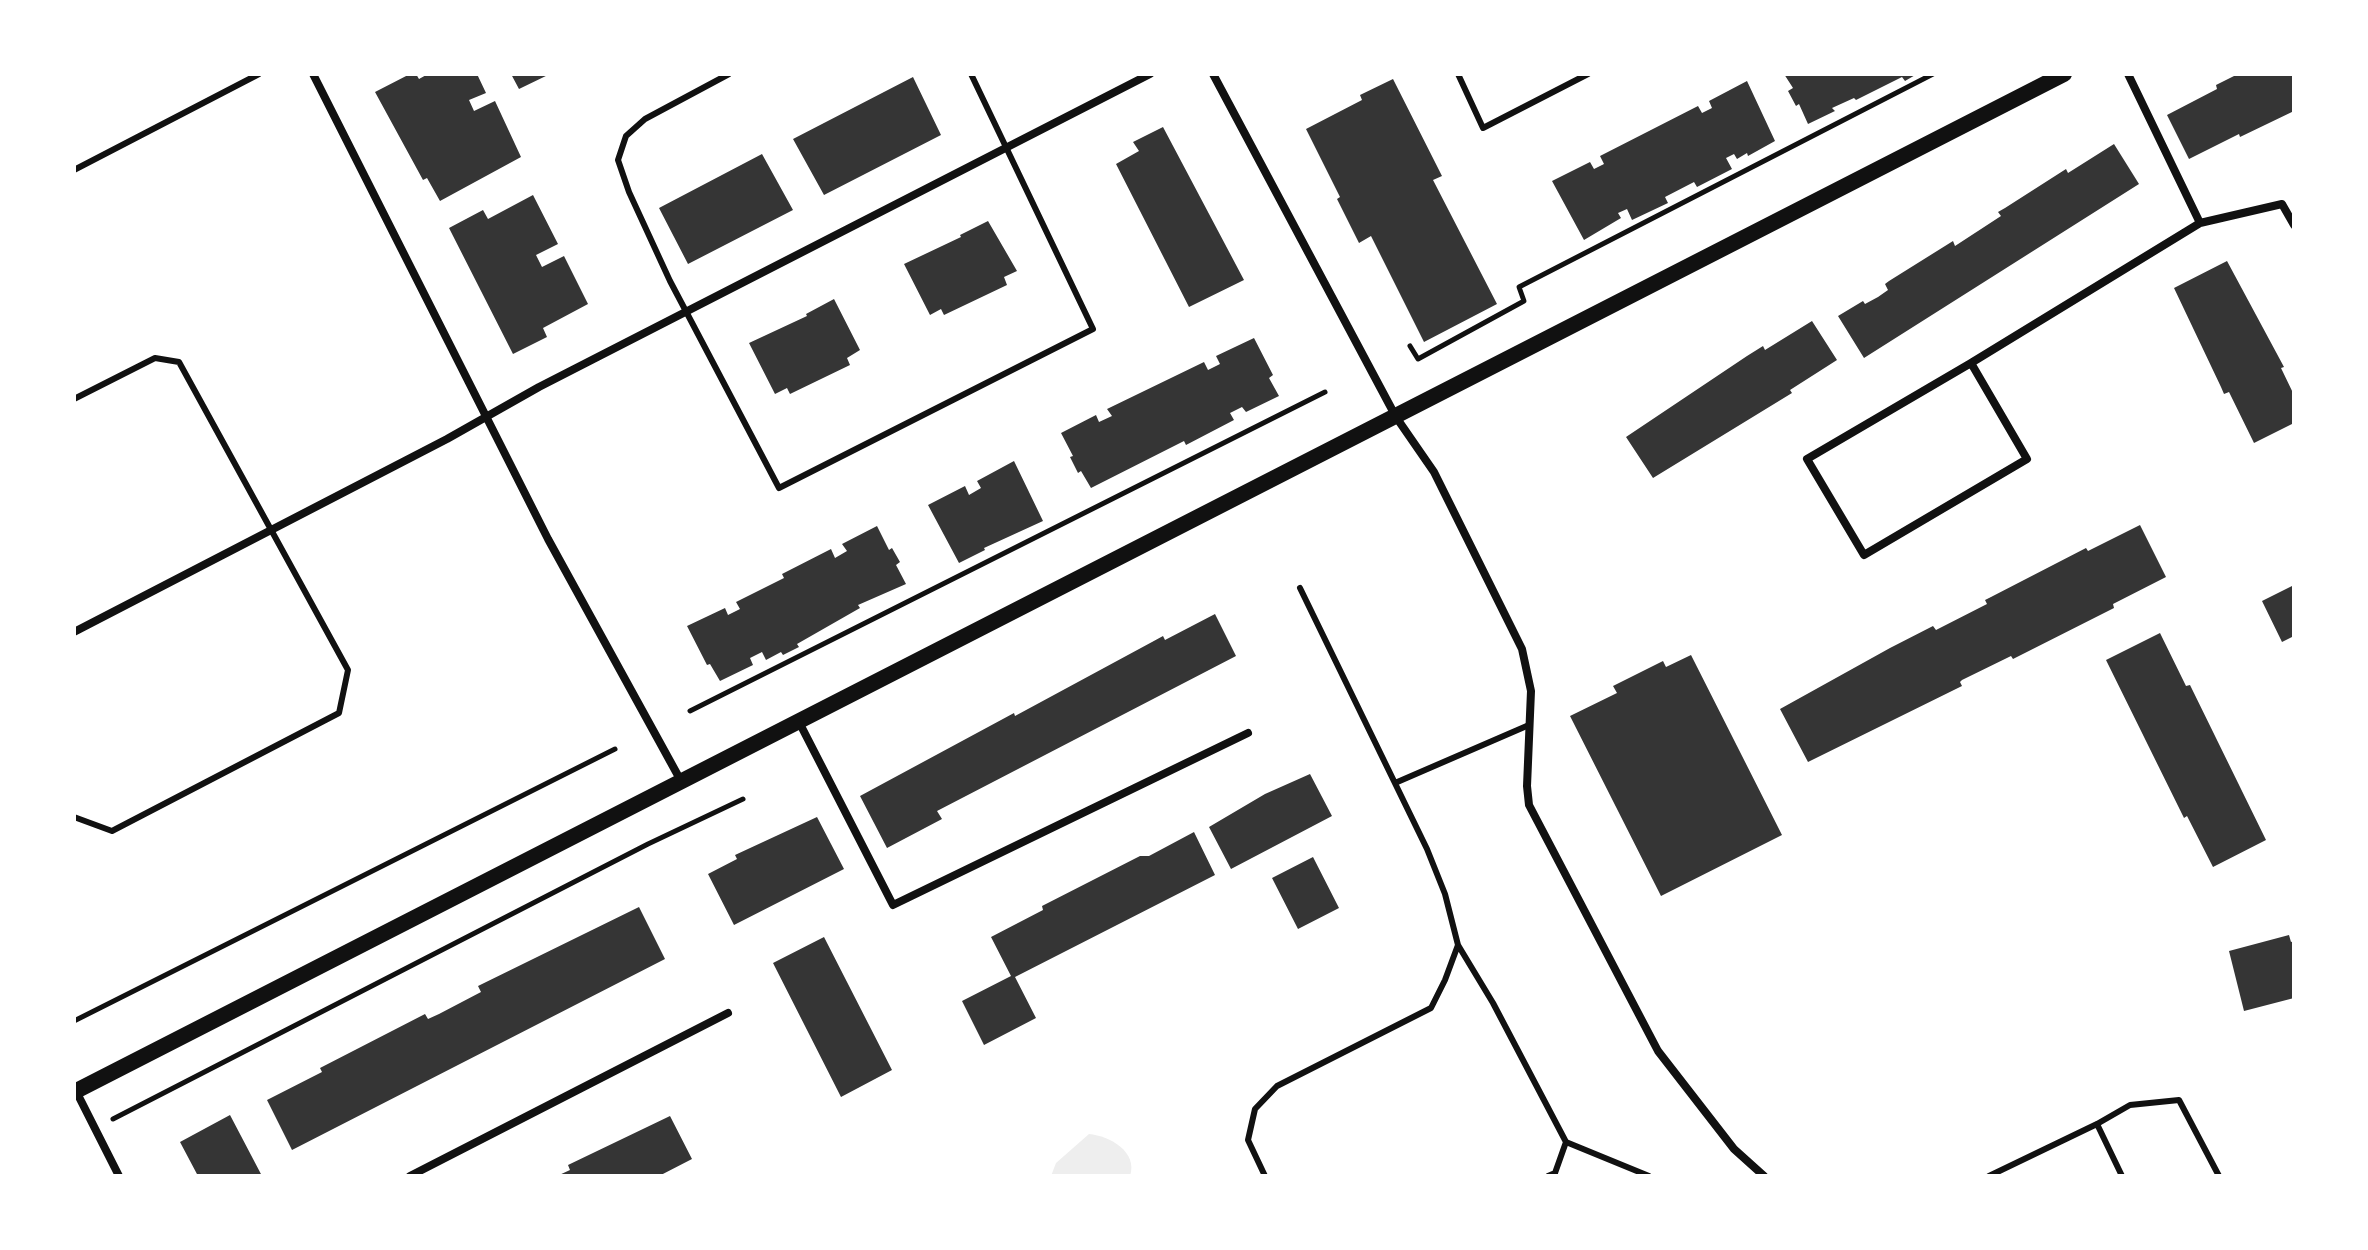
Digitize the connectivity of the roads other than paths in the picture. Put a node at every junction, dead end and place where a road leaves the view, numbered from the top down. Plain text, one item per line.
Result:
1 (259, 74) edge
2 (313, 74) edge
3 (729, 74) edge
4 (971, 74) edge
5 (1150, 74) edge
6 (1213, 74) edge
7 (1458, 74) edge
8 (1588, 74) edge
9 (2064, 74) edge
10 (2128, 74) edge
11 (1007, 148) junction
12 (74, 170) edge
13 (2294, 197) edge
14 (2282, 204) junction
15 (2200, 223) junction
16 (2294, 225) edge
17 (686, 312) junction
18 (1971, 363) junction
19 (74, 399) edge
20 (1396, 417) junction
21 (486, 418) junction
22 (272, 530) junction
23 (1300, 588) dead end
24 (74, 632) edge
25 (799, 722) junction
26 (1529, 725) junction
27 (1248, 733) dead end
28 (681, 781) junction
29 (1395, 783) junction
30 (74, 817) edge
31 (1458, 945) junction
32 (728, 1013) dead end
33 (75, 1092) edge
34 (2097, 1124) junction
35 (1566, 1142) junction
36 (1999, 1174) edge
37 (119, 1176) edge
38 (410, 1176) edge
39 (1265, 1176) edge
40 (1548, 1176) edge
41 (1649, 1176) edge
42 (1764, 1176) edge
43 (1989, 1176) edge
44 (2122, 1176) edge
45 (2219, 1176) edge

1 - 12 lane
2 - 21 street
3 - 17 lane
4 - 11 lane
5 - 11 street
6 - 20 street
7 - 8 lane
9 - 20 main road
10 - 15 street
11 - 17 street
11 - 17 lane
13 - 14 street
14 - 15 street
14 - 16 street
15 - 18 street
17 - 21 street
18 - 18 street
19 - 22 lane
20 - 25 main road
20 - 26 street
21 - 22 street
21 - 28 street
22 - 24 street
22 - 30 lane
23 - 29 lane
25 - 27 street
25 - 28 main road
26 - 29 lane
26 - 42 street
28 - 33 main road
29 - 31 lane
31 - 35 lane
31 - 39 lane
32 - 38 street
33 - 37 street
34 - 36 lane
34 - 44 lane
34 - 45 lane
35 - 40 lane
35 - 41 lane
36 - 43 lane

